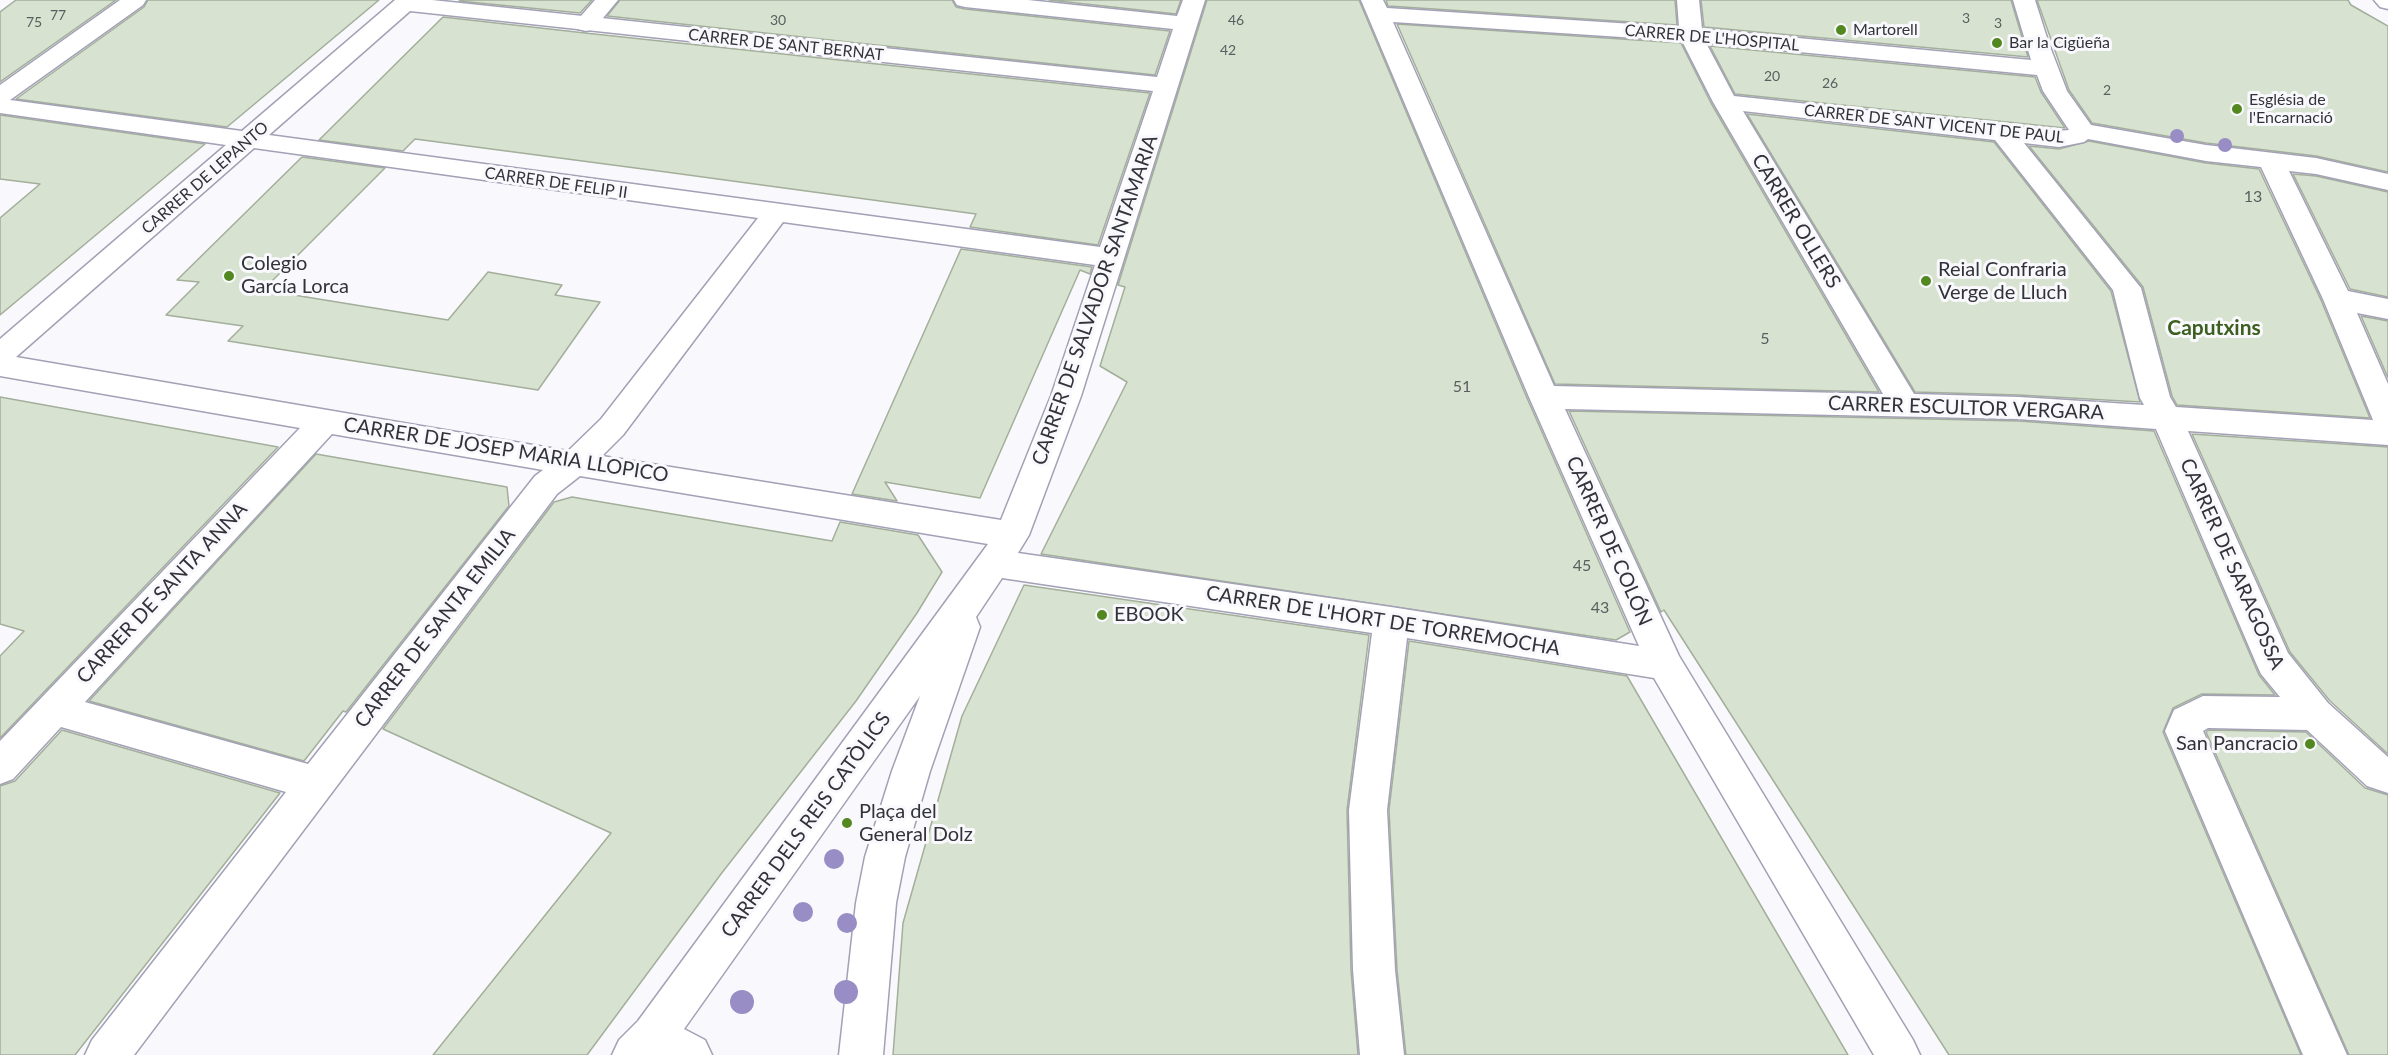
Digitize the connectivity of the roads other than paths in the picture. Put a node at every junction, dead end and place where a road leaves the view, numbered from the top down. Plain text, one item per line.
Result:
1 (135, 0) edge
2 (607, 0) edge
3 (965, 0) edge
4 (1688, 0) edge
5 (2024, 0) edge
6 (407, 2) edge
7 (1375, 7) edge
8 (1191, 12) edge
9 (586, 24) junction
10 (1691, 35) junction
11 (2046, 69) junction
12 (1168, 85) junction
13 (0, 96) edge
14 (1725, 102) junction
15 (0, 106) edge
16 (2083, 131) junction
17 (2004, 134) junction
18 (249, 140) junction
19 (2272, 163) junction
20 (2388, 182) edge
21 (776, 213) junction
22 (1112, 258) junction
23 (2337, 298) junction
24 (2388, 309) edge
25 (0, 355) edge
26 (0, 366) edge
27 (1544, 397) junction
28 (1905, 405) junction
29 (2166, 416) junction
30 (2388, 420) edge
31 (325, 421) junction
32 (2388, 433) edge
33 (576, 462) junction
34 (1012, 535) junction
35 (985, 577) junction
36 (1392, 621) junction
37 (1665, 665) junction
38 (54, 709) junction
39 (2314, 714) junction
40 (0, 767) edge
41 (2388, 776) edge
42 (315, 783) junction
43 (644, 1046) edge
44 (107, 1055) edge
45 (690, 1055) edge
46 (861, 1055) edge
47 (1382, 1055) edge
48 (1898, 1055) edge
49 (2325, 1055) edge

1 - 13 street
2 - 9 street
3 - 8 street
4 - 10 street
5 - 11 street
6 - 9 street, CARRER DE SANT BERNAT
6 - 18 street, CARRER DE LEPANTO
7 - 10 street, CARRER DE L'HOSPITAL
7 - 27 street, CARRER DE COLÓN
8 - 12 street, CARRER DE SALVADOR SANTAMARIA
9 - 12 street, CARRER DE SANT BERNAT
10 - 11 street, CARRER DE L'HOSPITAL
10 - 14 street, CARRER OLLERS
11 - 16 street
12 - 22 street, CARRER DE SALVADOR SANTAMARIA
14 - 17 street, CARRER DE SANT VICENT DE PAUL
14 - 28 street, CARRER OLLERS
15 - 18 street, CARRER DE FELIP II
16 - 17 street, CARRER DE SANT VICENT DE PAUL
16 - 19 street, CARRER DE SANT VICENT DE PAUL
17 - 29 street, CARRER DE SARAGOSSA
18 - 21 street, CARRER DE FELIP II
18 - 25 street, CARRER DE LEPANTO
19 - 20 street, CARRER DE SANT VICENT DE PAUL
19 - 23 street
21 - 22 street, CARRER DE FELIP II
21 - 33 street, CARRER DE SANTA EMILIA
22 - 34 street, CARRER DE SALVADOR SANTAMARIA
23 - 24 street
23 - 30 street
26 - 31 street, CARRER DE JOSEP MARIA LLOPICO
27 - 28 street, CARRER ESCULTOR VERGARA
27 - 37 street, CARRER DE COLÓN
28 - 29 street, CARRER ESCULTOR VERGARA
29 - 32 street, CARRER ESCULTOR VERGARA
29 - 39 street, CARRER DE SARAGOSSA
31 - 33 street, CARRER DE JOSEP MARIA LLOPICO
31 - 38 street, CARRER DE SANTA ANNA
33 - 34 street, CARRER DE JOSEP MARIA LLOPICO
33 - 42 street, CARRER DE SANTA EMILIA
34 - 35 street, CARRER DE SALVADOR SANTAMARIA
35 - 36 street, CARRER DE L'HORT DE TORREMOCHA
35 - 43 street, CARRER DELS REIS CATÒLICS
35 - 46 street
36 - 37 street, CARRER DE L'HORT DE TORREMOCHA
36 - 47 street
37 - 48 street, CARRER DE COLÓN
38 - 40 street, CARRER DE SANTA ANNA
38 - 42 street
39 - 41 street, CARRER DE SARAGOSSA
39 - 49 street
42 - 44 street, CARRER DE SANTA EMILIA
43 - 45 street

